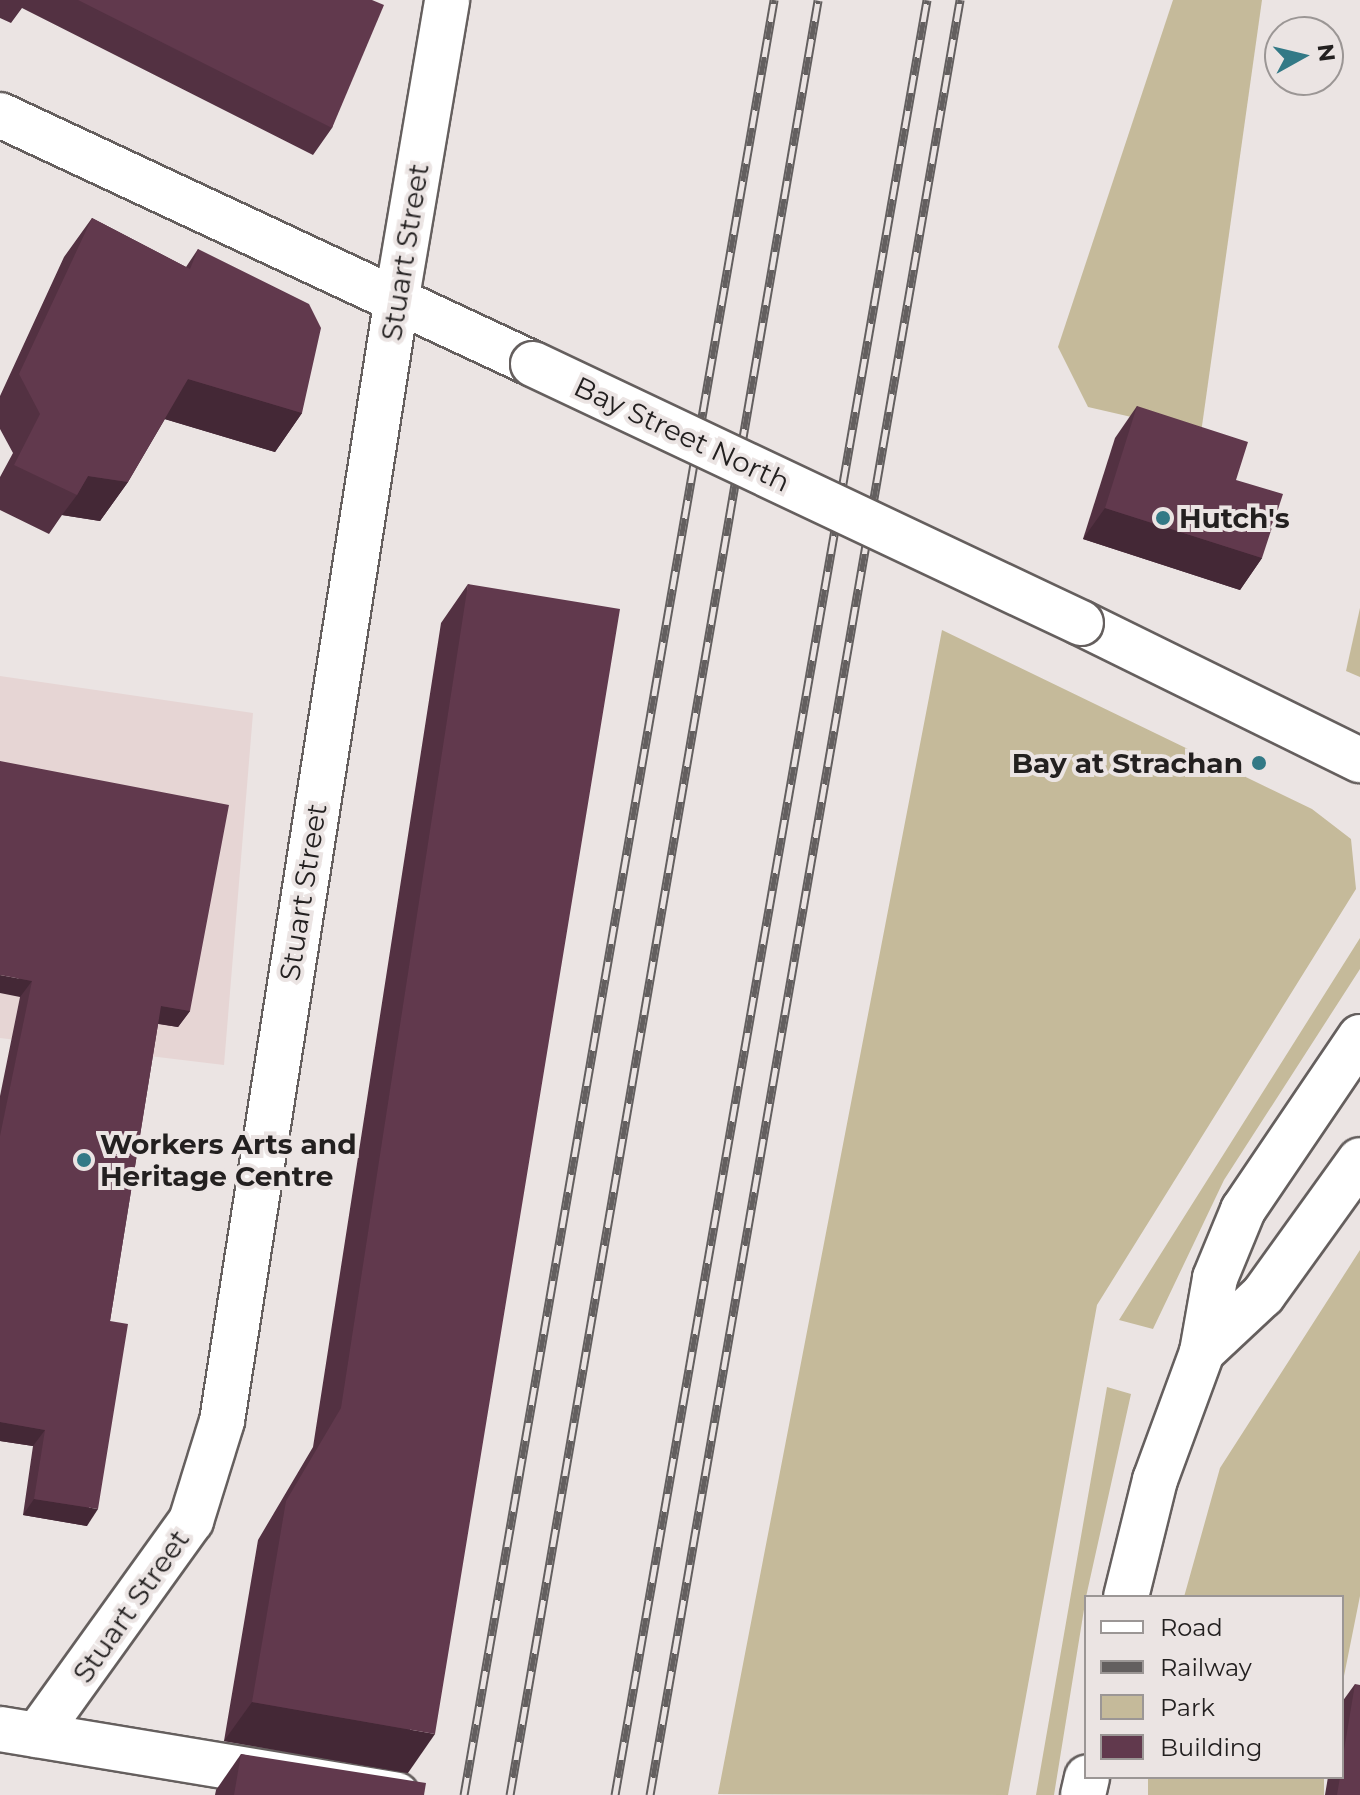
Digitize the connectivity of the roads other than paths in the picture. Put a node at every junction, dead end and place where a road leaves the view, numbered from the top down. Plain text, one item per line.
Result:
1 (447, 0) edge
2 (0, 115) edge
3 (397, 297) junction
4 (1360, 760) edge
5 (1360, 1037) edge
6 (1360, 1160) edge
7 (1202, 1352) junction
8 (1126, 1595) edge
9 (19, 1732) edge
10 (397, 1795) edge

1 - 3 street, Stuart Street
2 - 3 street, Bay Street North
3 - 4 street, Bay Street North, bridge
3 - 9 street, Stuart Street
5 - 7 street
6 - 7 street
7 - 8 street
9 - 10 street

